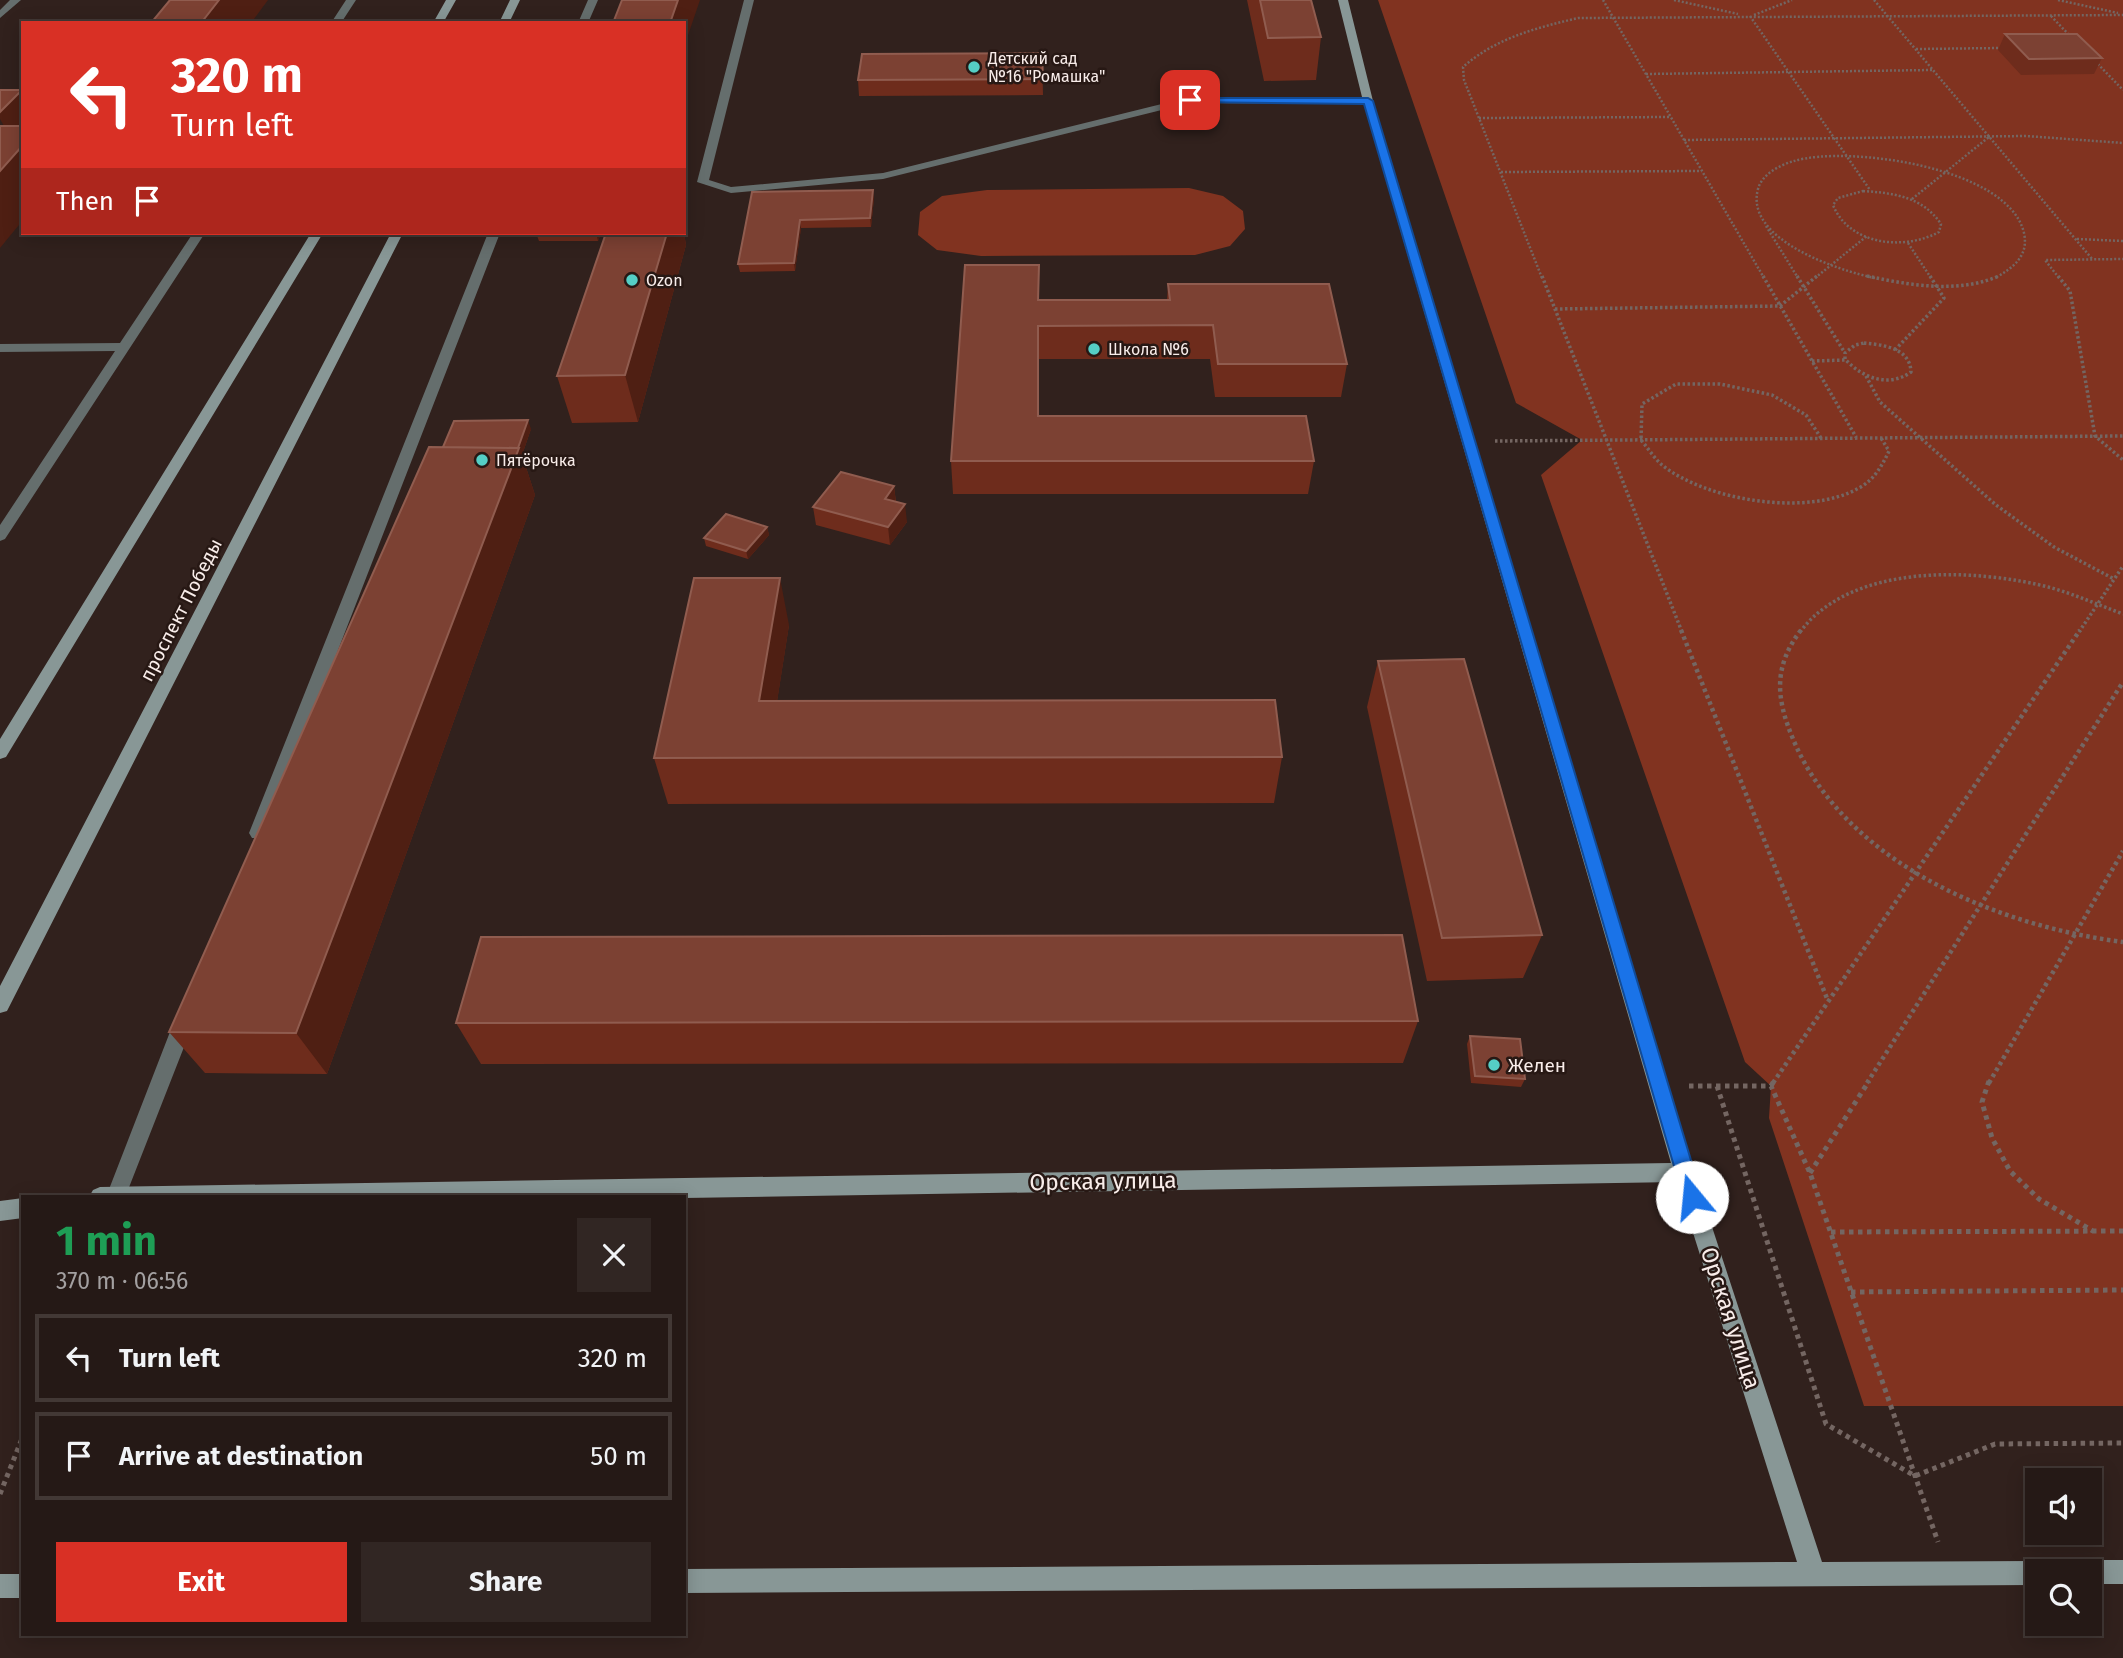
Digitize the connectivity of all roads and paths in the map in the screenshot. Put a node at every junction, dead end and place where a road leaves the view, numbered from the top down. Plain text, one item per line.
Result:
1 (16, 0) edge
2 (351, 0) edge
3 (451, 0) edge
4 (515, 0) edge
5 (593, 0) edge
6 (750, 0) edge
7 (1343, 0) edge
8 (1603, 0) edge
9 (1674, 0) edge
10 (1792, 0) edge
11 (1874, 0) edge
12 (2058, 0) edge
13 (0, 15) edge
14 (2123, 15) edge
15 (1613, 16) junction
16 (1750, 16) junction
17 (1888, 16) junction
18 (2050, 16) junction
19 (338, 21) edge
20 (439, 21) edge
21 (505, 21) edge
22 (584, 21) edge
23 (2073, 39) edge
24 (1915, 48) junction
25 (2012, 48) edge
26 (2090, 56) edge
27 (1933, 70) junction
28 (1788, 72) junction
29 (1646, 74) junction
30 (2123, 90) edge
31 (1368, 101) junction
32 (1671, 117) junction
33 (1479, 118) junction
34 (1989, 136) junction
35 (1833, 138) junction
36 (1684, 140) junction
37 (2123, 143) edge
38 (1845, 154) junction
39 (1702, 170) junction
40 (1501, 172) junction
41 (1945, 173) junction
42 (1871, 191) junction
43 (1912, 199) junction
44 (1762, 220) junction
45 (198, 235) edge
46 (316, 235) edge
47 (396, 235) edge
48 (493, 235) edge
49 (1867, 236) junction
50 (2076, 239) junction
51 (2123, 241) edge
52 (1908, 243) junction
53 (2123, 259) edge
54 (2093, 260) junction
55 (1831, 266) junction
56 (1936, 285) junction
57 (1803, 288) junction
58 (1780, 306) junction
59 (1555, 309) junction
60 (124, 347) junction
61 (0, 348) edge
62 (1895, 350) junction
63 (1845, 353) junction
64 (1846, 360) junction
65 (1812, 361) junction
66 (1866, 376) junction
67 (2095, 436) junction
68 (2123, 436) edge
69 (1822, 438) junction
70 (1857, 438) junction
71 (1881, 438) junction
72 (1917, 438) junction
73 (1606, 440) junction
74 (1641, 440) junction
75 (1469, 441) junction
76 (2123, 460) edge
77 (0, 536) edge
78 (2123, 566) edge
79 (2114, 579) junction
80 (2097, 605) junction
81 (2123, 614) edge
82 (2123, 682) edge
83 (0, 753) edge
84 (254, 844) edge
85 (2123, 851) edge
86 (1915, 872) junction
87 (1980, 906) junction
88 (2073, 936) junction
89 (2123, 942) edge
90 (192, 1000) edge
91 (1828, 1001) junction
92 (0, 1005) edge
93 (1717, 1086) junction
94 (1771, 1086) junction
95 (1659, 1087) junction
96 (1684, 1172) junction
97 (1810, 1173) junction
98 (108, 1195) edge
99 (174, 1195) edge
100 (21, 1208) edge
101 (0, 1211) edge
102 (2093, 1231) junction
103 (2123, 1231) edge
104 (1831, 1232) junction
105 (2123, 1290) edge
106 (1851, 1292) junction
107 (21, 1441) edge
108 (2123, 1443) edge
109 (1915, 1476) junction
110 (0, 1494) edge
111 (2102, 1572) edge
112 (2123, 1572) edge
113 (1813, 1573) junction
114 (1949, 1573) junction
115 (2025, 1573) edge
116 (686, 1581) edge
117 (0, 1586) edge
118 (21, 1586) edge

1 - 13 street
2 - 19 street
3 - 20 street
4 - 21 street
5 - 22 street
6 - 31 street
7 - 31 street
8 - 15 path
9 - 16 path
10 - 16 path
11 - 17 path
12 - 14 path
14 - 18 path
15 - 16 path
15 - 29 path
15 - 33 path
16 - 17 path
16 - 28 path
17 - 18 path
17 - 24 path
18 - 23 path
24 - 25 path
24 - 27 path
26 - 30 path
27 - 28 path
27 - 34 path
28 - 29 path
28 - 35 path
29 - 32 path
31 - 75 street
32 - 33 path
32 - 36 path
33 - 40 path
34 - 35 path
34 - 37 path
34 - 41 path
34 - 50 path
35 - 36 path
35 - 38 path
36 - 39 path
38 - 41 path
38 - 42 path
38 - 44 path
39 - 40 path
39 - 58 path
40 - 59 path
41 - 43 path
41 - 56 path
42 - 43 path
42 - 49 path
43 - 52 path
44 - 55 path
44 - 57 path
45 - 60 street
46 - 83 street
47 - 92 street, проспект Победы
48 - 84 street
49 - 52 path
49 - 55 path
50 - 51 path
50 - 54 path
52 - 56 path
53 - 54 path
54 - 67 path
55 - 56 path
55 - 57 path
56 - 62 path
57 - 58 path
57 - 63 path
58 - 59 path
58 - 65 path
59 - 73 path
60 - 61 street
60 - 77 street
62 - 63 path
62 - 66 path
63 - 64 path
64 - 65 path
64 - 66 path
65 - 70 path
66 - 72 path
67 - 68 path
67 - 72 path
67 - 76 path
69 - 70 path
69 - 74 path
69 - 74 path
70 - 71 path
71 - 72 path
71 - 74 path
72 - 79 path
73 - 74 path
73 - 75 path
73 - 91 path
75 - 95 street
78 - 79 path
79 - 80 path
80 - 81 path
80 - 86 path
80 - 86 path
82 - 87 path
85 - 88 path
86 - 87 path
86 - 91 path
87 - 88 path
87 - 97 path
88 - 89 path
88 - 102 path
90 - 98 street
91 - 94 path
93 - 94 path
93 - 95 path
93 - 109 path
94 - 97 path
95 - 96 street
96 - 99 street, Орская улица
96 - 113 street, Орская улица
97 - 104 path
100 - 101 street
102 - 103 path
102 - 104 path
104 - 106 path
105 - 106 path
106 - 109 path
107 - 110 path
108 - 109 path
109 - 114 path
111 - 112 street
113 - 114 street
113 - 116 street
114 - 115 street
117 - 118 street

